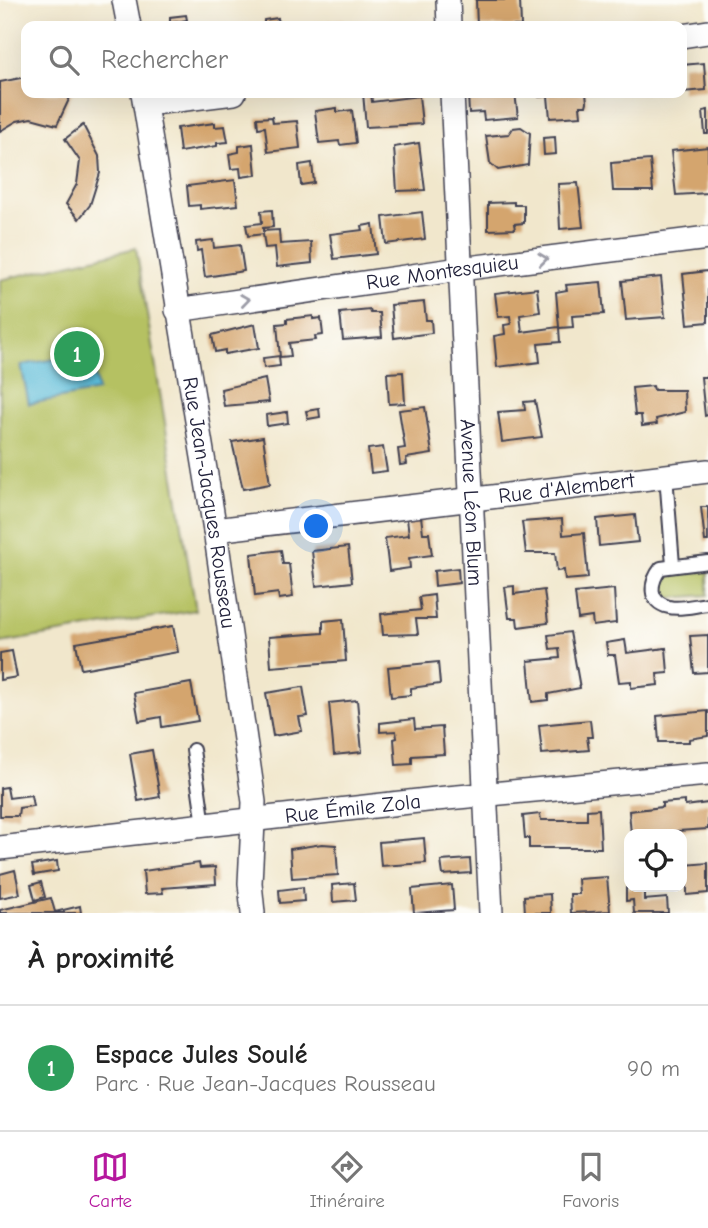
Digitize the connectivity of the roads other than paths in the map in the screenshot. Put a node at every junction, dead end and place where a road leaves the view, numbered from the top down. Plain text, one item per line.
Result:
1 (124, 0) edge
2 (448, 0) edge
3 (128, 21) edge
4 (449, 21) edge
5 (708, 32) edge
6 (687, 35) edge
7 (144, 98) edge
8 (452, 98) edge
9 (708, 238) edge
10 (460, 269) junction
11 (177, 310) junction
12 (708, 471) edge
13 (666, 475) junction
14 (471, 500) junction
15 (215, 530) junction
16 (708, 562) edge
17 (673, 565) junction
18 (708, 604) edge
19 (193, 750) dead end
20 (708, 774) edge
21 (485, 794) junction
22 (253, 819) junction
23 (204, 825) junction
24 (0, 848) edge
25 (253, 913) edge
26 (491, 913) edge

1 - 3 street
2 - 4 street
5 - 6 street
7 - 11 street, Rue Jean-Jacques Rousseau
8 - 10 street, Avenue Léon Blum
10 -> 9 street, Rue Montesquieu
11 -> 10 street, Rue Montesquieu
10 - 14 street, Avenue Léon Blum
11 - 15 street, Rue Jean-Jacques Rousseau
12 - 13 street, Rue d'Alembert
13 - 14 street, Rue d'Alembert
13 - 17 lane
14 - 15 street, Rue d'Alembert
14 - 21 street, Avenue Léon Blum
15 - 22 street, Rue Jean-Jacques Rousseau
16 - 17 lane
17 - 18 lane
19 - 23 lane
20 - 21 street, Rue Émile Zola
21 - 22 street, Rue Émile Zola
21 - 26 street, Avenue Léon Blum
22 - 23 street, Rue Émile Zola
22 - 25 street, Rue Jean-Jacques Rousseau
23 - 24 street, Rue Émile Zola

